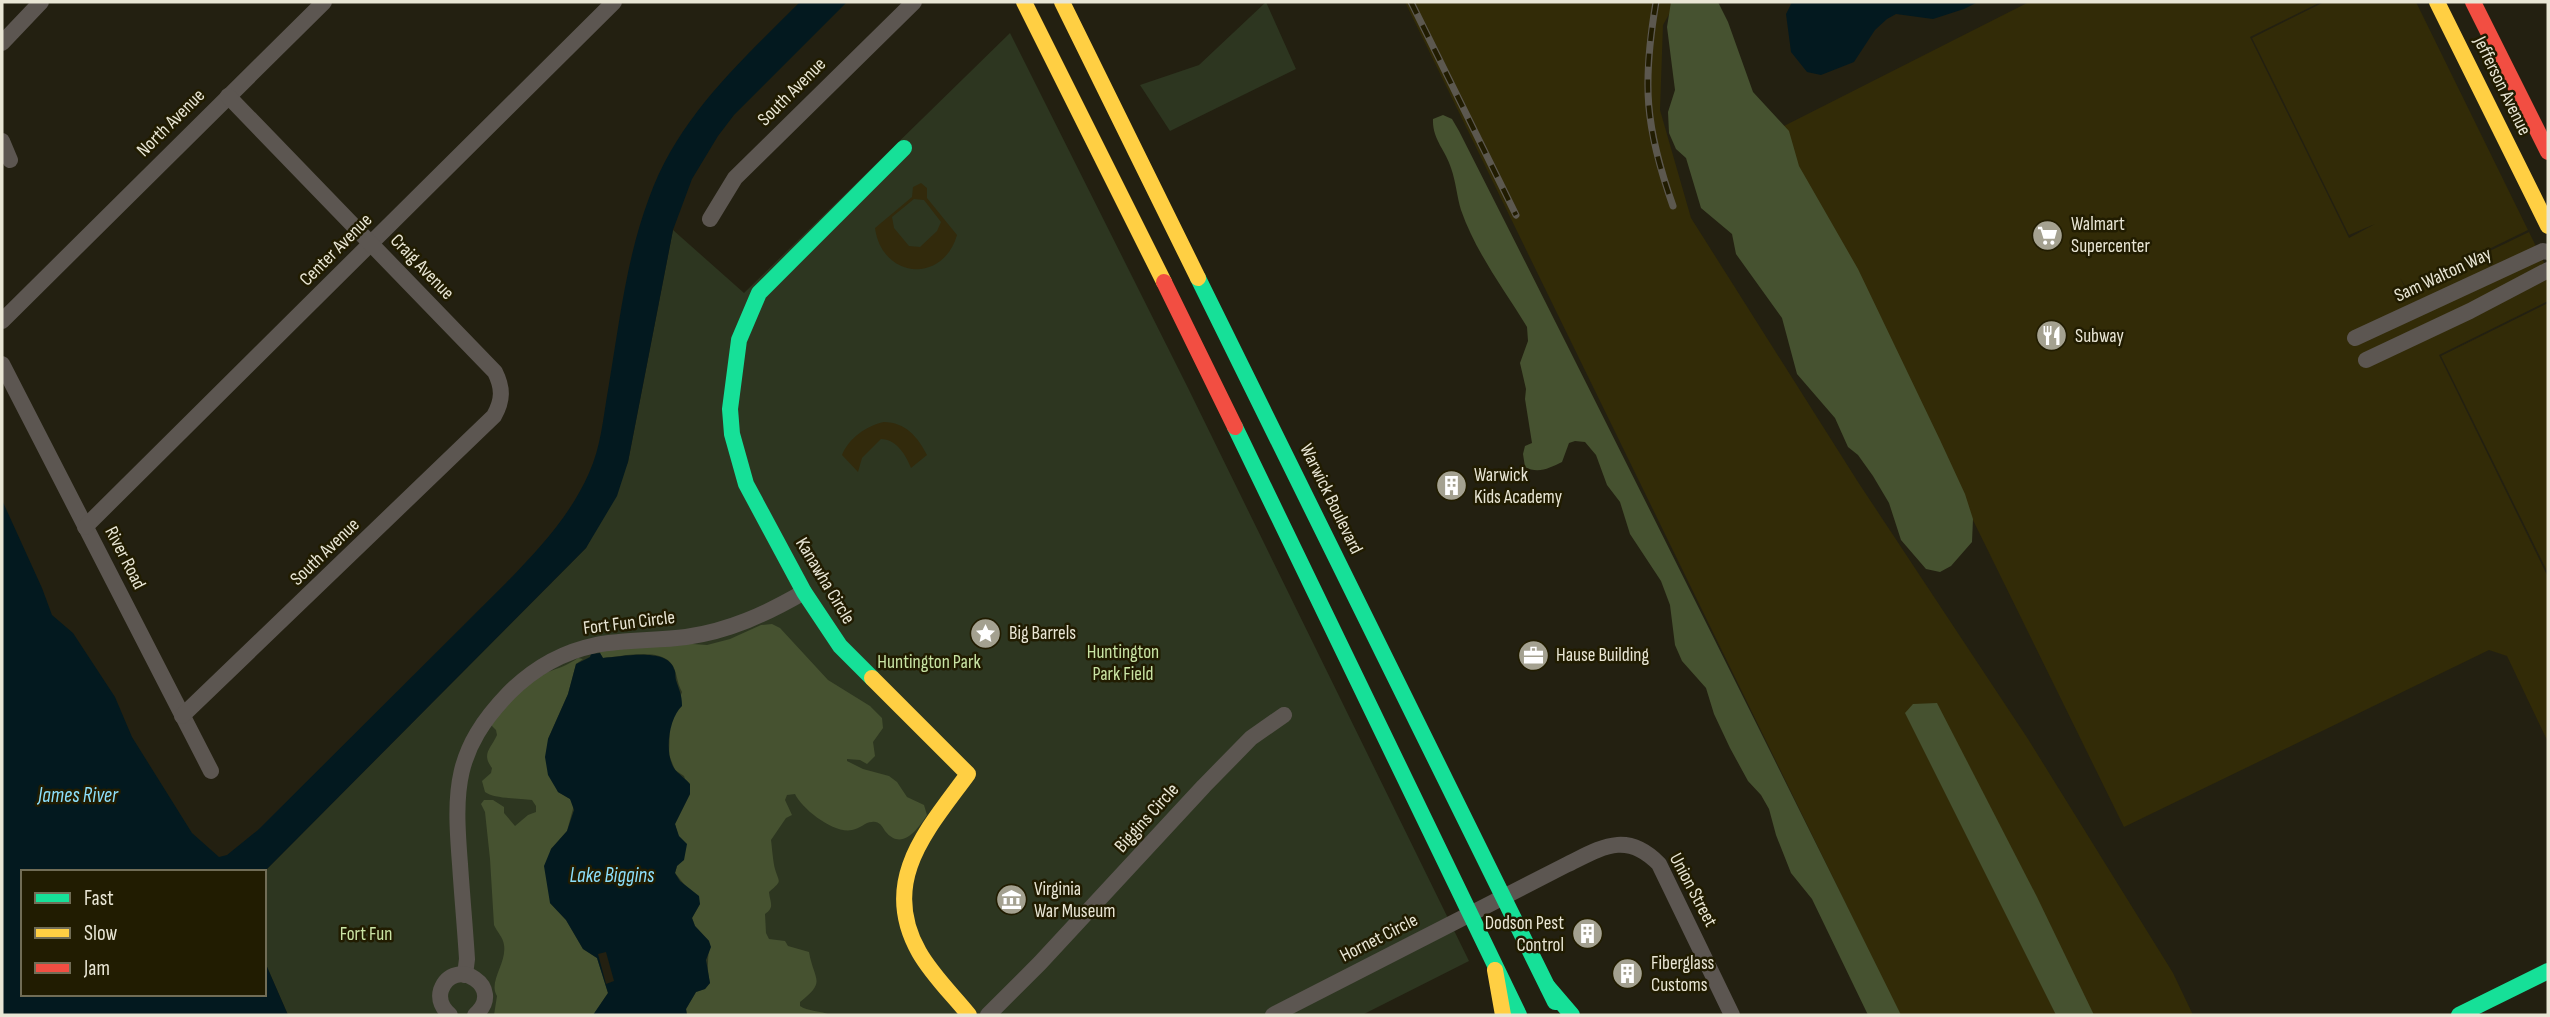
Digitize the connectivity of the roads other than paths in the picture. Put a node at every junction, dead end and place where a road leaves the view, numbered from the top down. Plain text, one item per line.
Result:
1 (41, 2) edge
2 (324, 2) edge
3 (614, 2) edge
4 (914, 2) edge
5 (1024, 2) edge
6 (1062, 2) edge
7 (2437, 2) edge
8 (2473, 2) edge
9 (2, 43) edge
10 (228, 96) junction
11 (2, 141) edge
12 (904, 148) dead end
13 (2548, 152) edge
14 (10, 160) dead end
15 (1148, 175) junction
16 (1119, 190) junction
17 (710, 219) dead end
18 (2548, 226) edge
19 (371, 244) junction
20 (2548, 252) edge
21 (2548, 270) edge
22 (2, 321) edge
23 (1223, 327) junction
24 (2355, 338) dead end
25 (1193, 341) junction
26 (2365, 360) dead end
27 (2, 364) edge
28 (494, 416) joint
29 (85, 527) junction
30 (804, 592) junction
31 (1385, 697) junction
32 (1284, 715) dead end
33 (183, 716) junction
34 (211, 771) dead end
35 (1503, 897) junction
36 (1471, 914) junction
37 (1496, 970) junction
38 (2548, 971) edge
39 (465, 975) junction
40 (1548, 987) junction
41 (450, 1015) edge
42 (475, 1015) edge
43 (970, 1015) edge
44 (988, 1015) edge
45 (1273, 1015) edge
46 (1503, 1015) edge
47 (1519, 1015) edge
48 (1562, 1015) edge
49 (1572, 1015) edge
50 (1732, 1015) edge
51 (2459, 1015) edge

1 - 9 street
2 - 10 street, North Avenue
3 - 19 street, Center Avenue
4 - 17 street, South Avenue
5 - 16 main road, Warwick Boulevard
6 - 15 main road, Warwick Boulevard
7 - 18 main road, Jefferson Avenue
8 - 13 main road, Jefferson Avenue
10 - 19 street, Craig Avenue
10 - 22 street, North Avenue
11 - 14 street
12 - 30 main road, Kanawha Circle
15 - 16 main road
15 - 23 main road, Warwick Boulevard
16 - 25 main road, Warwick Boulevard
19 - 28 street, Craig Avenue
19 - 29 street, Center Avenue
20 - 24 street, Sam Walton Way
21 - 26 street
23 - 25 main road
23 - 31 main road, Warwick Boulevard
25 - 31 main road, Warwick Boulevard
27 - 29 street, River Road
28 - 33 street, South Avenue
29 - 33 street, River Road
30 - 39 street, Fort Fun Circle
30 - 43 main road, Kanawha Circle
31 - 35 main road, Warwick Boulevard
31 - 36 main road, Warwick Boulevard
32 - 44 street, Biggins Circle
33 - 34 street, River Road
35 - 36 street, Hornet Circle
35 - 40 main road, Warwick Boulevard
35 - 50 street, Union Street
36 - 37 main road, Warwick Boulevard
36 - 45 street, Hornet Circle
37 - 46 main road
37 - 47 main road, Warwick Boulevard
38 - 51 main road
39 - 41 street
39 - 42 street
40 - 48 main road, Warwick Boulevard
40 - 49 main road

